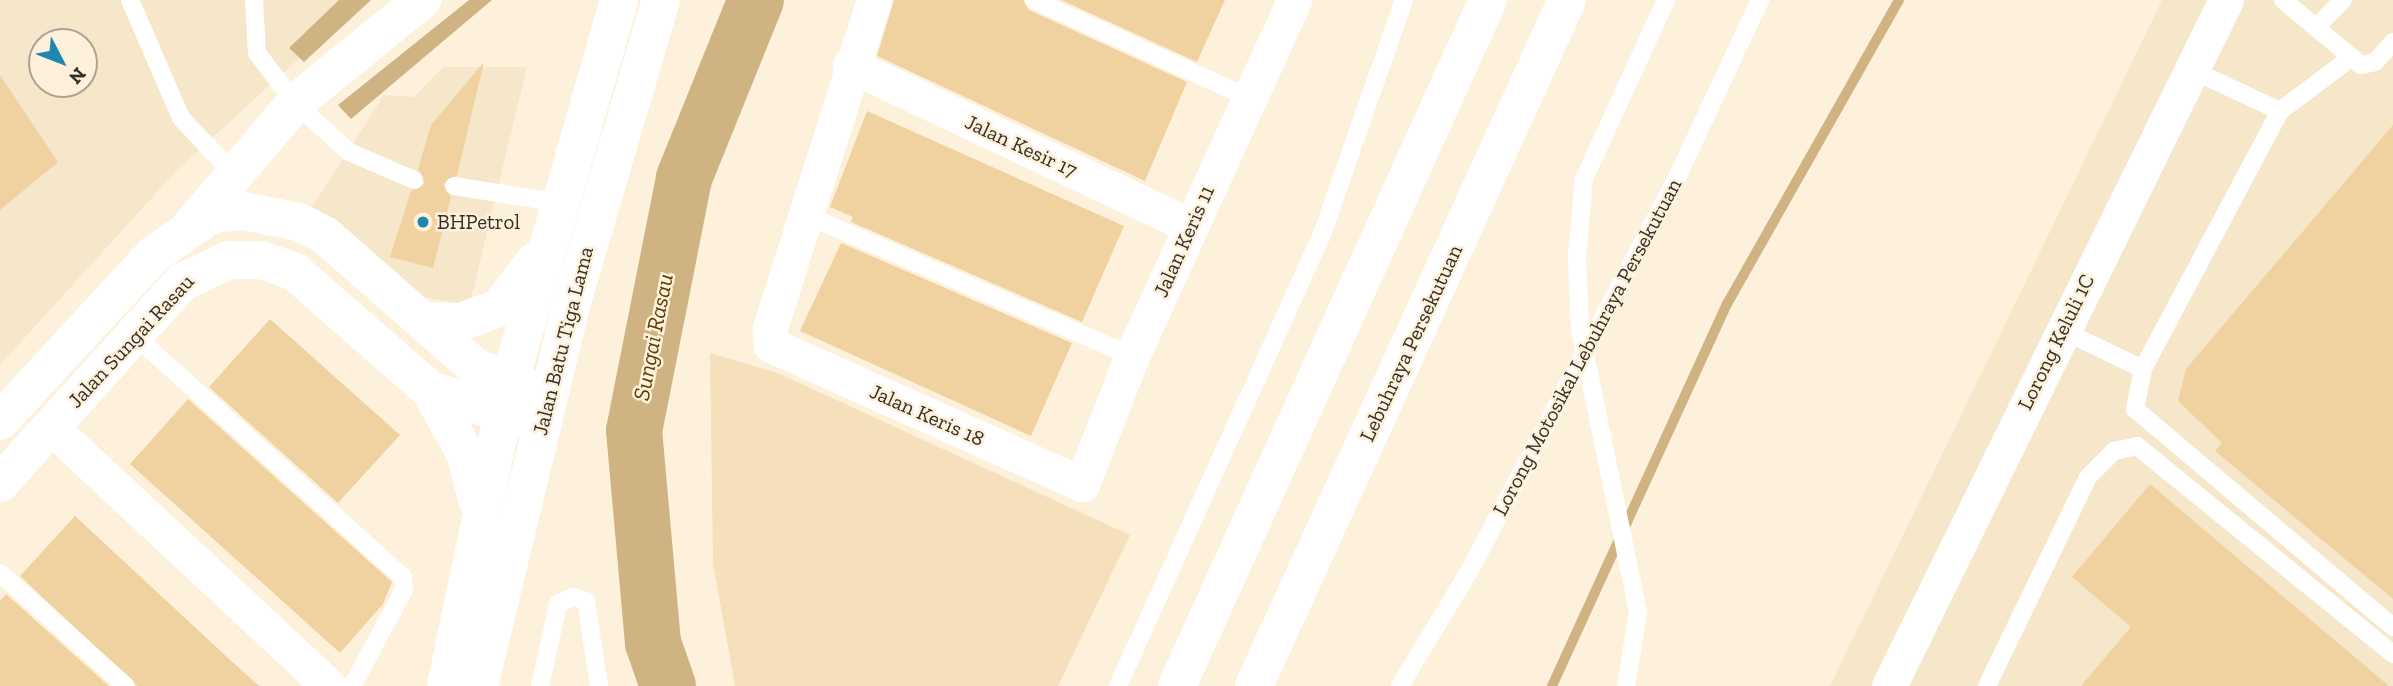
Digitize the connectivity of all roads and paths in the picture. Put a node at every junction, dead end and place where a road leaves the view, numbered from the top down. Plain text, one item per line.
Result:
1 (130, 0) edge
2 (254, 0) edge
3 (422, 0) edge
4 (619, 0) edge
5 (661, 0) edge
6 (874, 0) edge
7 (1034, 0) edge
8 (1294, 0) edge
9 (1404, 0) edge
10 (1488, 0) edge
11 (1666, 0) edge
12 (1760, 0) edge
13 (2226, 0) edge
14 (2283, 0) edge
15 (2343, 0) edge
16 (1567, 2) edge
17 (2318, 24) junction
18 (2393, 42) edge
19 (2352, 57) junction
20 (850, 65) junction
21 (2190, 69) junction
22 (1249, 98) junction
23 (295, 103) junction
24 (2280, 111) junction
25 (234, 174) junction
26 (414, 180) dead end
27 (454, 186) dead end
28 (559, 203) junction
29 (806, 215) junction
30 (1191, 226) junction
31 (190, 227) junction
32 (549, 239) junction
33 (426, 321) junction
34 (2062, 330) junction
35 (134, 335) junction
36 (1132, 356) junction
37 (2143, 369) junction
38 (430, 390) junction
39 (505, 399) junction
40 (546, 411) junction
41 (2, 415) edge
42 (51, 427) junction
43 (0, 483) edge
44 (1082, 484) joint
45 (480, 509) junction
46 (0, 573) edge
47 (2393, 627) edge
48 (2393, 654) edge
49 (126, 686) edge
50 (329, 686) edge
51 (352, 686) edge
52 (446, 686) edge
53 (479, 686) edge
54 (540, 686) edge
55 (599, 686) edge
56 (1118, 686) edge
57 (1177, 686) edge
58 (1254, 686) edge
59 (1400, 686) edge
60 (1626, 686) edge
61 (1889, 686) edge
62 (1987, 686) edge

1 - 25 lane
2 - 23 lane
3 - 23 main road
4 - 28 main road, Jalan Batu Tiga Lama
5 - 40 main road, Jalan Batu Tiga Lama
6 - 20 street
7 - 22 lane
8 - 22 street, Jalan Keris 11
9 - 56 lane
10 - 57 main road
11 - 60 lane
12 - 59 lane, Lorong Motosikal Lebuhraya Persekutuan
13 - 21 street, Lorong Keluli 1C
14 - 17 lane
15 - 17 lane
16 - 58 main road, Lebuhraya Persekutuan
17 - 19 lane
18 - 19 lane
19 - 24 lane
20 - 29 street
20 - 30 street, Jalan Kesir 17
21 - 24 lane
21 - 34 street, Lorong Keluli 1C
22 - 30 street, Jalan Keris 11
23 - 25 main road
23 - 26 lane
24 - 37 lane
25 - 31 main road
27 - 28 lane
28 - 32 main road, Jalan Batu Tiga Lama
29 - 36 lane
29 - 44 street, Jalan Keris 18
30 - 36 street, Jalan Keris 11
31 - 33 main road
31 - 41 main road, Jalan Sungai Rasau
32 - 33 main road
32 - 39 main road, Jalan Batu Tiga Lama
33 - 39 main road
34 - 37 lane
34 - 61 street, Lorong Keluli 1C
35 - 38 main road, Jalan Sungai Rasau
35 - 42 main road, Jalan Sungai Rasau
35 - 51 lane
36 - 44 street, Jalan Keris 11
37 - 47 lane
38 - 39 main road
38 - 45 main road
39 - 40 main road
39 - 45 main road, Jalan Batu Tiga Lama
40 - 53 main road, Jalan Batu Tiga Lama
42 - 43 main road, Jalan Sungai Rasau
42 - 50 street
45 - 52 main road, Jalan Batu Tiga Lama
46 - 49 lane
48 - 62 lane
54 - 55 lane

